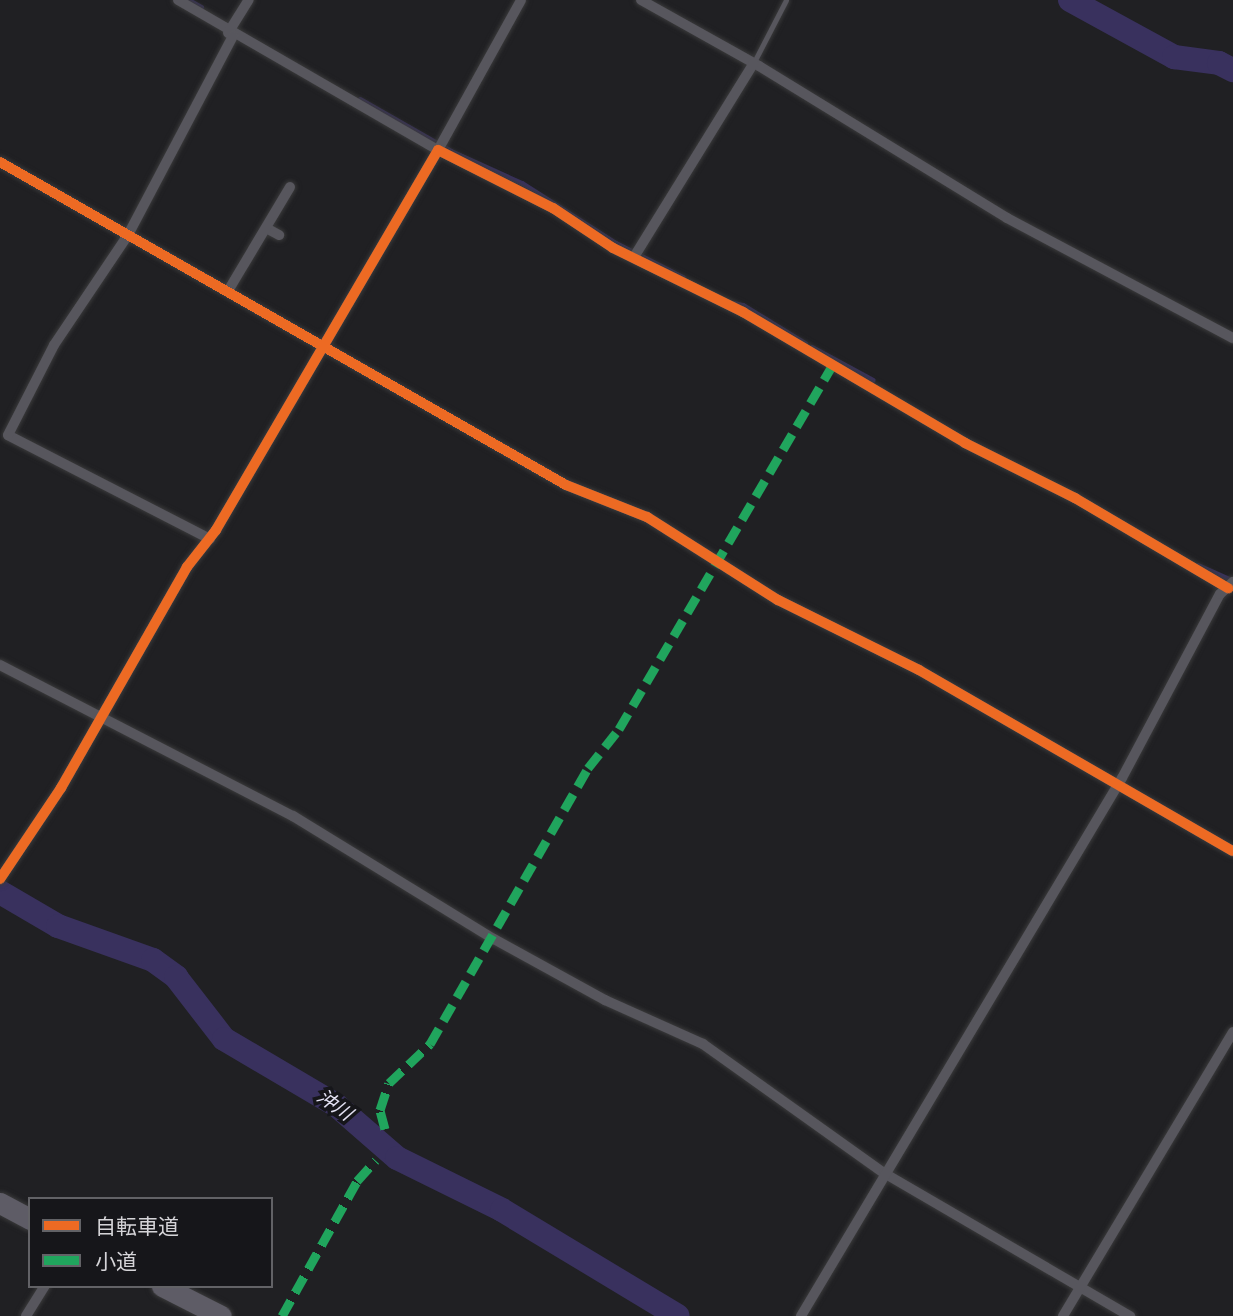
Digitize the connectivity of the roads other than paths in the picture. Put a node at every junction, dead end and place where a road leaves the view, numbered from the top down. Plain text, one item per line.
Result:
1 (178, 0) edge
2 (249, 0) edge
3 (521, 0) edge
4 (641, 0) edge
5 (786, 0) edge
6 (231, 31) junction
7 (753, 64) junction
8 (439, 145) junction
9 (0, 162) edge
10 (290, 187) dead end
11 (266, 228) junction
12 (128, 235) junction
13 (279, 235) dead end
14 (636, 254) junction
15 (228, 292) junction
16 (1233, 338) edge
17 (322, 347) junction
18 (210, 539) junction
19 (1231, 586) edge
20 (0, 665) edge
21 (102, 715) junction
22 (1118, 783) junction
23 (1233, 851) edge
24 (0, 879) edge
25 (1233, 1032) edge
26 (884, 1173) junction
27 (0, 1203) edge
28 (28, 1218) edge
29 (1082, 1287) junction
30 (44, 1288) edge
31 (166, 1288) edge
32 (26, 1316) edge
33 (221, 1316) edge
34 (801, 1316) edge
35 (1063, 1316) edge
36 (1130, 1316) edge

1 - 6 street
2 - 6 street
3 - 8 street
4 - 7 street
5 - 7 lane
6 - 8 street
6 - 12 street
7 - 14 street
7 - 16 street
8 - 14 street
8 - 17 street
9 - 12 street
10 - 11 street
11 - 13 street
11 - 15 street
12 - 15 street
12 - 18 street
14 - 19 street
15 - 17 street
17 - 18 street
17 - 22 street
18 - 21 street
19 - 22 street
20 - 21 street
21 - 24 street
21 - 26 street
22 - 23 street
22 - 26 street
25 - 29 street
26 - 29 street
26 - 34 street
27 - 28 highway
29 - 35 street
29 - 36 street
30 - 32 street
31 - 33 highway

